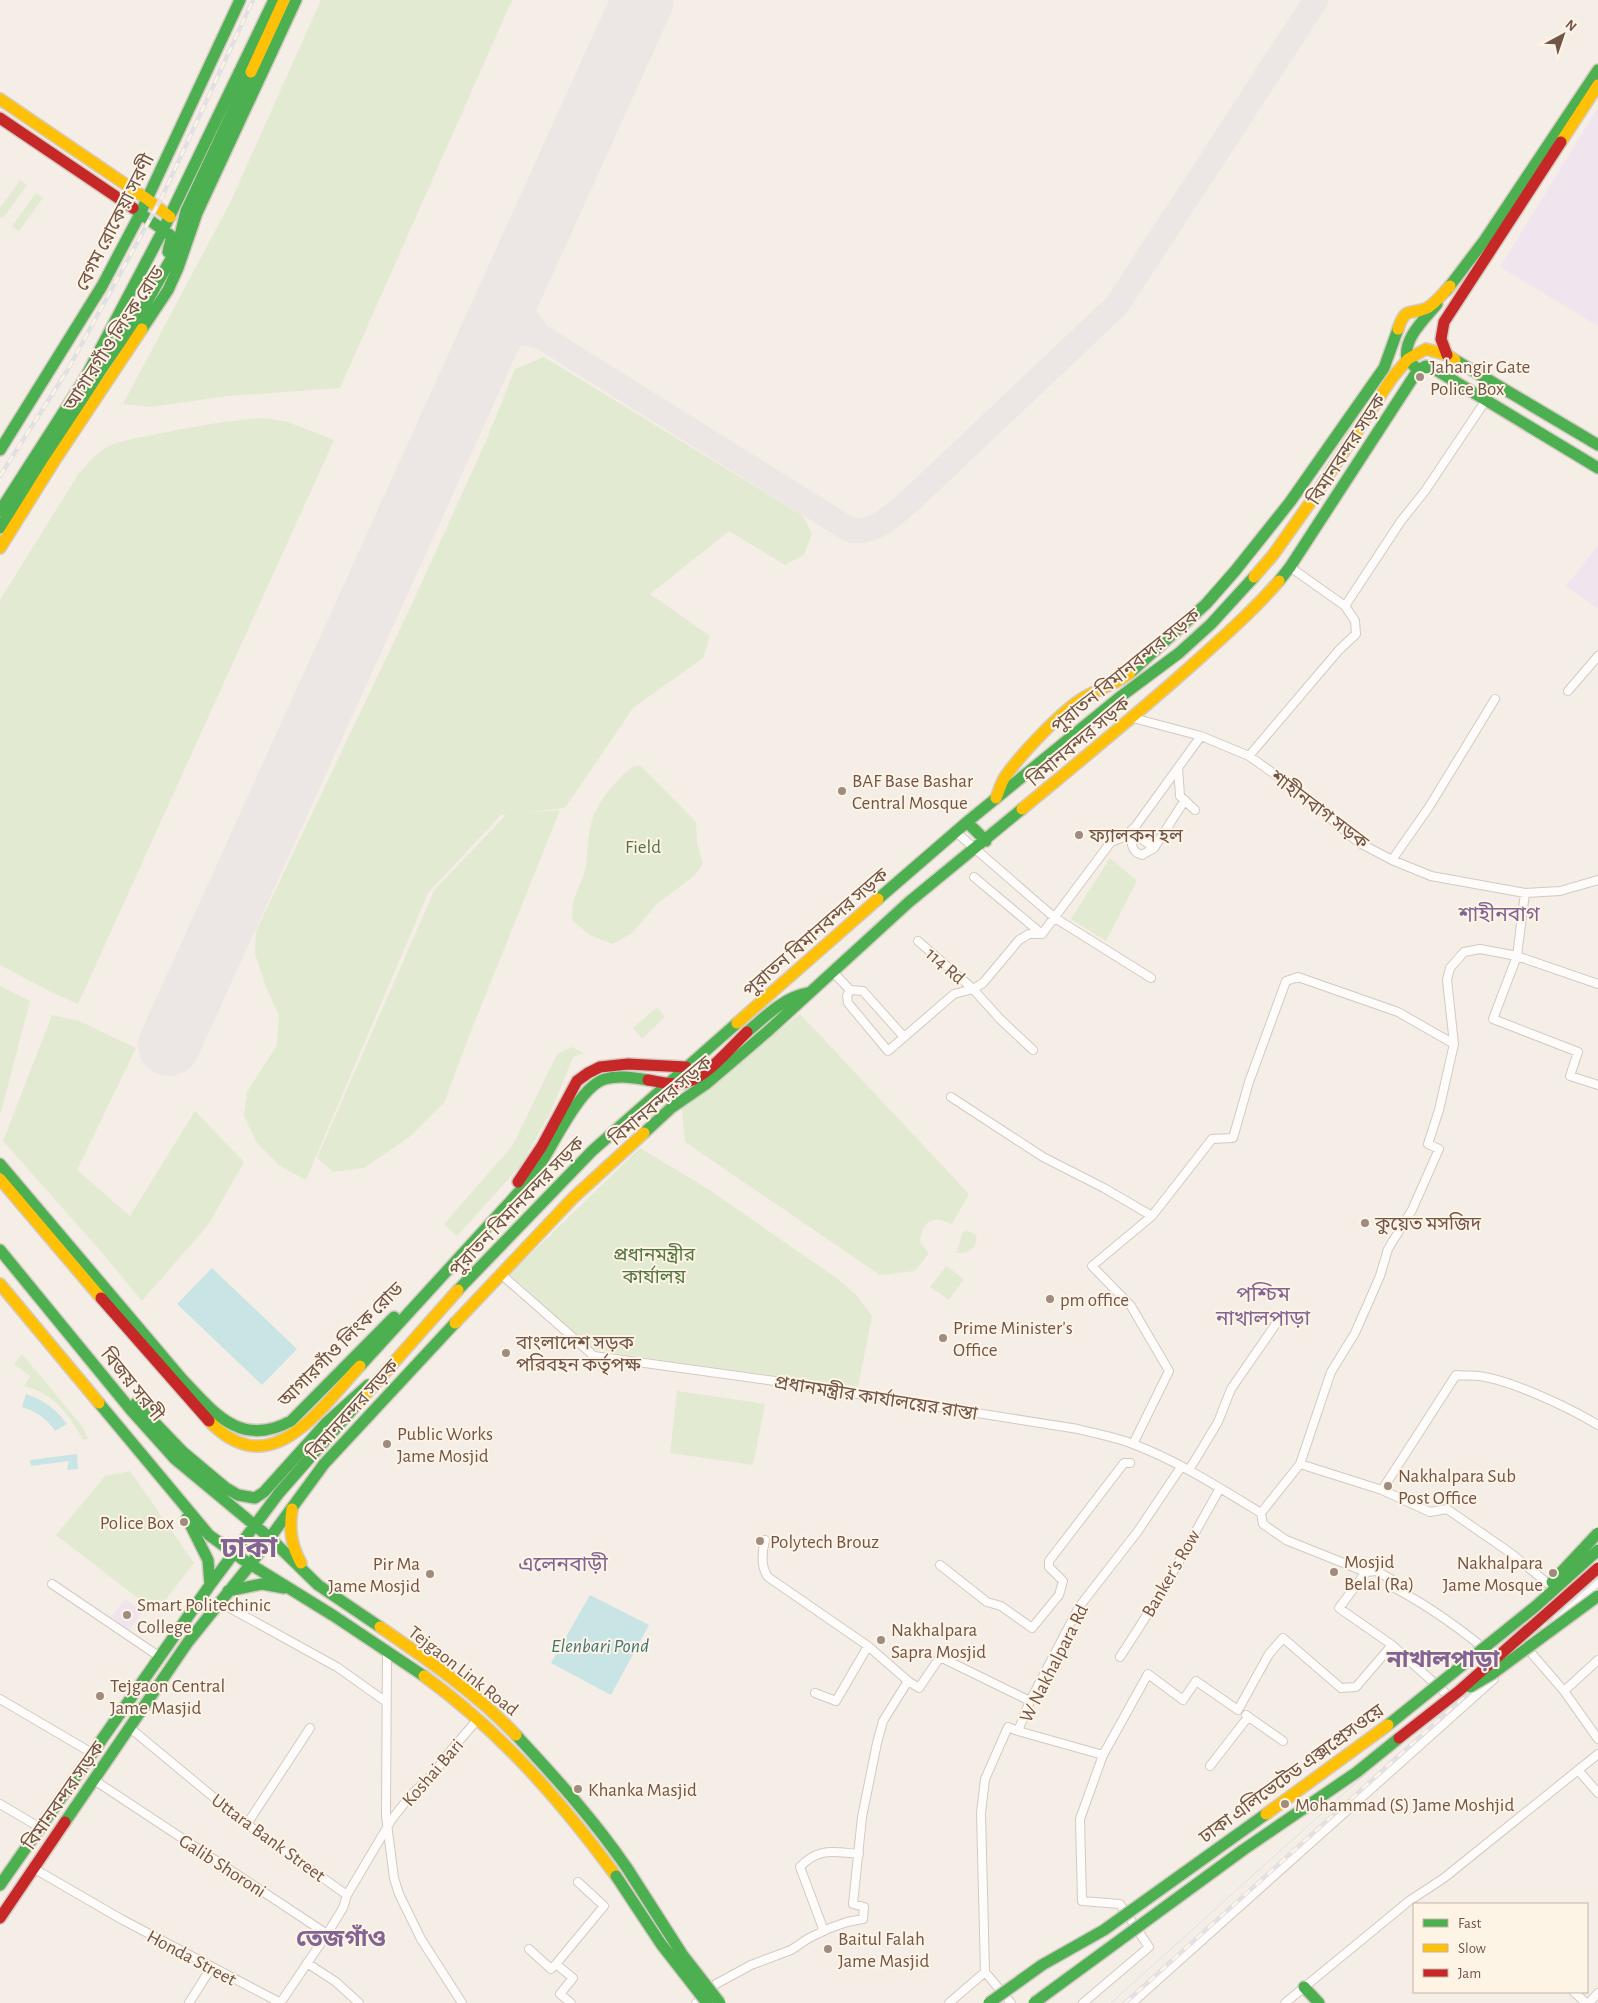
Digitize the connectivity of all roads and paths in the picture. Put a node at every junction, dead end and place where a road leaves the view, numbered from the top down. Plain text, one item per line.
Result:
1 (240, 0) edge
2 (274, 0) edge
3 (284, 0) edge
4 (296, 0) edge
5 (1598, 70) edge
6 (1598, 85) edge
7 (0, 99) edge
8 (0, 118) edge
9 (93, 162) junction
10 (84, 175) junction
11 (148, 199) junction
12 (140, 214) junction
13 (170, 217) junction
14 (163, 230) junction
15 (1450, 286) junction
16 (1444, 322) junction
17 (1416, 331) junction
18 (1429, 349) junction
19 (1447, 355) junction
20 (1408, 359) junction
21 (103, 367) junction
22 (1384, 368) junction
23 (1422, 368) junction
24 (1482, 406) dead end
25 (1598, 445) edge
26 (0, 450) edge
27 (1598, 468) edge
28 (0, 511) edge
29 (0, 528) edge
30 (0, 548) edge
31 (1290, 567) junction
32 (1345, 606) junction
33 (1598, 656) edge
34 (1568, 691) dead end
35 (1495, 699) dead end
36 (1133, 718) junction
37 (1200, 736) junction
38 (1249, 756) junction
39 (1178, 768) junction
40 (996, 798) junction
41 (1185, 800) junction
42 (1195, 810) dead end
43 (967, 822) junction
44 (957, 832) junction
45 (1132, 832) junction
46 (986, 841) junction
47 (1154, 848) junction
48 (975, 849) junction
49 (1392, 860) junction
50 (974, 877) dead end
51 (1598, 880) edge
52 (1525, 893) junction
53 (1055, 918) junction
54 (1042, 934) junction
55 (918, 941) dead end
56 (1517, 956) junction
57 (832, 971) junction
58 (1150, 978) dead end
59 (1598, 984) edge
60 (973, 989) junction
61 (850, 990) junction
62 (808, 993) junction
63 (904, 1037) junction
64 (1454, 1044) junction
65 (1033, 1050) dead end
66 (686, 1067) junction
67 (668, 1082) junction
68 (1598, 1085) edge
69 (657, 1093) junction
70 (951, 1097) dead end
71 (671, 1108) junction
72 (627, 1120) junction
73 (642, 1135) junction
74 (0, 1164) edge
75 (0, 1179) edge
76 (1152, 1216) junction
77 (0, 1250) edge
78 (502, 1275) junction
79 (0, 1284) edge
80 (1280, 1318) dead end
81 (387, 1369) junction
82 (121, 1396) junction
83 (1598, 1425) edge
84 (1133, 1444) junction
85 (1130, 1463) dead end
86 (1300, 1464) junction
87 (1185, 1469) junction
88 (1220, 1488) junction
89 (1382, 1490) junction
90 (172, 1492) junction
91 (293, 1506) junction
92 (1261, 1513) junction
93 (255, 1525) junction
94 (1598, 1534) edge
95 (270, 1538) junction
96 (765, 1540) dead end
97 (1598, 1549) edge
98 (234, 1554) junction
99 (250, 1565) junction
100 (940, 1565) dead end
101 (1598, 1568) edge
102 (1366, 1572) junction
103 (1598, 1582) edge
104 (52, 1584) dead end
105 (210, 1585) junction
106 (318, 1585) junction
107 (1553, 1589) junction
108 (228, 1591) junction
109 (1598, 1596) edge
110 (307, 1598) junction
111 (219, 1602) junction
112 (1536, 1606) junction
113 (1392, 1645) junction
114 (868, 1646) junction
115 (1527, 1648) junction
116 (387, 1650) junction
117 (1485, 1650) junction
118 (160, 1657) junction
119 (1120, 1657) dead end
120 (1598, 1660) edge
121 (1506, 1668) junction
122 (908, 1681) junction
123 (1459, 1691) junction
124 (1564, 1691) junction
125 (815, 1693) dead end
126 (0, 1699) edge
127 (1030, 1701) junction
128 (386, 1702) junction
129 (488, 1707) junction
130 (1460, 1708) junction
131 (1238, 1710) junction
132 (1248, 1717) junction
133 (478, 1719) junction
134 (130, 1728) junction
135 (310, 1728) dead end
136 (1018, 1731) junction
137 (1598, 1739) edge
138 (1283, 1741) dead end
139 (92, 1752) junction
140 (1598, 1754) edge
141 (1103, 1755) junction
142 (1210, 1766) dead end
143 (1578, 1770) junction
144 (94, 1780) junction
145 (1598, 1793) edge
146 (0, 1804) edge
147 (247, 1824) junction
148 (387, 1826) junction
149 (39, 1828) junction
150 (858, 1854) junction
151 (33, 1868) junction
152 (2, 1877) edge
153 (578, 1882) dead end
154 (347, 1894) junction
155 (0, 1918) edge
156 (824, 1931) junction
157 (327, 1934) junction
158 (529, 1949) dead end
159 (307, 1963) junction
160 (556, 1964) junction
161 (211, 1968) junction
162 (985, 1972) junction
163 (1304, 1987) junction
164 (1575, 1993) edge
165 (1598, 1993) edge
166 (707, 1999) edge
167 (189, 2003) edge
168 (359, 2003) edge
169 (462, 2003) edge
170 (571, 2003) edge
171 (696, 2003) edge
172 (714, 2003) edge
173 (720, 2003) edge
174 (949, 2003) edge
175 (989, 2003) edge
176 (1011, 2003) edge
177 (1034, 2003) edge
178 (1083, 2003) edge
179 (1132, 2003) edge
180 (1285, 2003) edge
181 (1319, 2003) edge
182 (1587, 2003) edge

1 - 11 main road, বেগম রোকেয়া সরণী
2 - 13 main road
3 - 21 main road, আগারগাঁও লিংক রোড
4 - 30 main road, আগারগাঁও লিংক রোড
5 - 15 main road
6 - 16 main road, বিমানবন্দর সড়ক
7 - 9 main road
8 - 10 main road
9 - 10 main road
9 - 11 main road
10 - 12 main road
11 - 12 main road, বেগম রোকেয়া সরণী
11 - 13 main road
12 - 14 main road
12 - 26 main road, বেগম রোকেয়া সরণী
13 - 14 main road
14 - 21 main road
14 - 28 main road
15 - 17 main road
15 - 22 main road
16 - 18 main road, বিমানবন্দর সড়ক
16 - 19 main road
17 - 20 main road
17 - 22 main road
18 - 19 main road
18 - 20 main road, পুরাতন বিমানবন্দর সড়ক
18 - 23 main road, বিমানবন্দর সড়ক
19 - 25 main road
20 - 23 main road
20 - 40 main road, পুরাতন বিমানবন্দর সড়ক
21 - 29 main road, আগারগাঁও লিংক রোড
22 - 40 main road
23 - 27 main road
23 - 31 main road, বিমানবন্দর সড়ক
24 - 32 street
31 - 32 street
31 - 36 main road, বিমানবন্দর সড়ক
32 - 38 street
33 - 34 street
35 - 49 street
36 - 37 street, শাহীনবাগ সড়ক
36 - 46 main road, বিমানবন্দর সড়ক
37 - 38 street, শাহীনবাগ সড়ক
37 - 39 street
38 - 49 street, শাহীনবাগ সড়ক
39 - 41 street
39 - 45 street
40 - 43 main road, পুরাতন বিমানবন্দর সড়ক
41 - 42 street
41 - 47 street
43 - 44 main road, পুরাতন বিমানবন্দর সড়ক
43 - 46 main road
44 - 48 street
44 - 66 main road, পুরাতন বিমানবন্দর সড়ক
45 - 47 street
45 - 47 street
45 - 53 street
46 - 48 main road, বিমানবন্দর সড়ক
48 - 53 street
48 - 57 main road, বিমানবন্দর সড়ক
49 - 52 street, শাহীনবাগ সড়ক
50 - 54 street
51 - 52 street, শাহীনবাগ সড়ক
52 - 56 street
53 - 54 street
53 - 58 street
54 - 60 street
55 - 60 street, 114 Rd
56 - 59 street
56 - 64 street
56 - 68 street
57 - 61 street
57 - 62 main road, বিমানবন্দর সড়ক
60 - 63 street
60 - 65 street, 114 Rd
61 - 63 street
61 - 63 street
62 - 67 main road, বিমানবন্দর সড়ক
62 - 71 main road, বিমানবন্দর সড়ক
64 - 76 street
64 - 86 street
66 - 67 main road, পুরাতন বিমানবন্দর সড়ক
66 - 74 main road, আগারগাঁও লিংক রোড
67 - 69 main road, পুরাতন বিমানবন্দর সড়ক
67 - 75 main road, আগারগাঁও লিংক রোড
69 - 71 main road
69 - 72 main road, পুরাতন বিমানবন্দর সড়ক
70 - 76 street
71 - 73 main road, বিমানবন্দর সড়ক
72 - 73 main road
72 - 81 main road, পুরাতন বিমানবন্দর সড়ক
73 - 78 main road, বিমানবন্দর সড়ক
76 - 84 street
77 - 82 main road, বিজয় সরণী
78 - 84 street, প্রধানমন্ত্রীর কার্যালয়ের রাস্তা
78 - 91 main road, বিমানবন্দর সড়ক
79 - 90 main road, বিজয় সরণী
80 - 87 street, W Nakhalpara Rd
81 - 82 main road
81 - 93 main road, পুরাতন বিমানবন্দর সড়ক
82 - 93 main road, বিজয় সরণী
83 - 89 street
84 - 87 street, প্রধানমন্ত্রীর কার্যালয়ের রাস্তা
85 - 100 street
86 - 89 street
86 - 92 street
87 - 88 street, প্রধানমন্ত্রীর কার্যালয়ের রাস্তা
87 - 127 street, W Nakhalpara Rd
88 - 92 street, প্রধানমন্ত্রীর কার্যালয়ের রাস্তা
88 - 119 street, Banker's Row
89 - 107 street
90 - 98 main road, বিজয় সরণী
90 - 105 main road
91 - 95 main road, বিমানবন্দর সড়ক
91 - 106 main road
92 - 102 street
93 - 95 main road, Tejgaon Link Road
93 - 98 main road, পুরাতন বিমানবন্দর সড়ক
94 - 112 main road, bridge
95 - 99 main road, বিমানবন্দর সড়ক
95 - 106 main road, Tejgaon Link Road
96 - 114 street
97 - 107 street
97 - 112 main road, ঢাকা এলিভেটেড এক্সপ্রেসওয়ে, bridge
98 - 99 main road, Tejgaon Link Road
98 - 105 main road, বিমানবন্দর সড়ক
99 - 108 main road, বিমানবন্দর সড়ক
99 - 110 main road, Tejgaon Link Road
101 - 123 main road, ঢাকা এলিভেটেড এক্সপ্রেসওয়ে, bridge
102 - 113 street
102 - 117 street
103 - 115 street
104 - 118 street
105 - 118 main road, বিমানবন্দর সড়ক
106 - 129 main road, Tejgaon Link Road
107 - 117 street
108 - 110 main road
108 - 111 main road, বিমানবন্দর সড়ক
109 - 123 main road, bridge
110 - 116 main road, Tejgaon Link Road
111 - 128 street
111 - 134 main road, বিমানবন্দর সড়ক
112 - 175 main road, ঢাকা এলিভেটেড এক্সপ্রেসওয়ে, bridge
113 - 130 street
113 - 131 street
114 - 122 street
114 - 125 street
115 - 121 street
115 - 124 street
116 - 128 street
116 - 133 main road, Tejgaon Link Road
117 - 121 street
118 - 139 main road, বিমানবন্দর সড়ক
120 - 124 street
121 - 130 street
122 - 127 street
122 - 150 street
123 - 177 main road, ঢাকা এলিভেটেড এক্সপ্রেসওয়ে, bridge
124 - 137 street
126 - 139 street
127 - 136 street, W Nakhalpara Rd
128 - 148 street
129 - 133 main road
129 - 173 main road, Tejgaon Link Road, bridge
130 - 179 street
131 - 132 street
131 - 141 street
132 - 138 street
132 - 142 street
133 - 148 street, Koshai Bari
133 - 166 main road, Tejgaon Link Road, bridge
134 - 144 main road, বিমানবন্দর সড়ক
134 - 147 street, Uttara Bank Street
135 - 147 street
136 - 141 street
136 - 162 street, W Nakhalpara Rd
139 - 149 main road, বিমানবন্দর সড়ক
140 - 143 street
141 - 178 street
143 - 145 street
143 - 163 street
144 - 151 main road, বিমানবন্দর সড়ক
144 - 157 street, Galib Shoroni
146 - 149 street
147 - 154 street, Uttara Bank Street
148 - 154 street
148 - 169 street
149 - 152 main road, বিমানবন্দর সড়ক
150 - 156 street
150 - 156 street
151 - 155 main road, বিমানবন্দর সড়ক
151 - 161 street, Honda Street
153 - 160 street
154 - 157 street
156 - 166 street
157 - 159 street, Honda Street
158 - 160 street
159 - 161 street, Honda Street
159 - 168 street
160 - 170 street
161 - 167 street
162 - 174 street
162 - 176 street
163 - 180 street
163 - 181 main road
164 - 182 street
165 - 182 street
166 - 171 street
166 - 172 street

